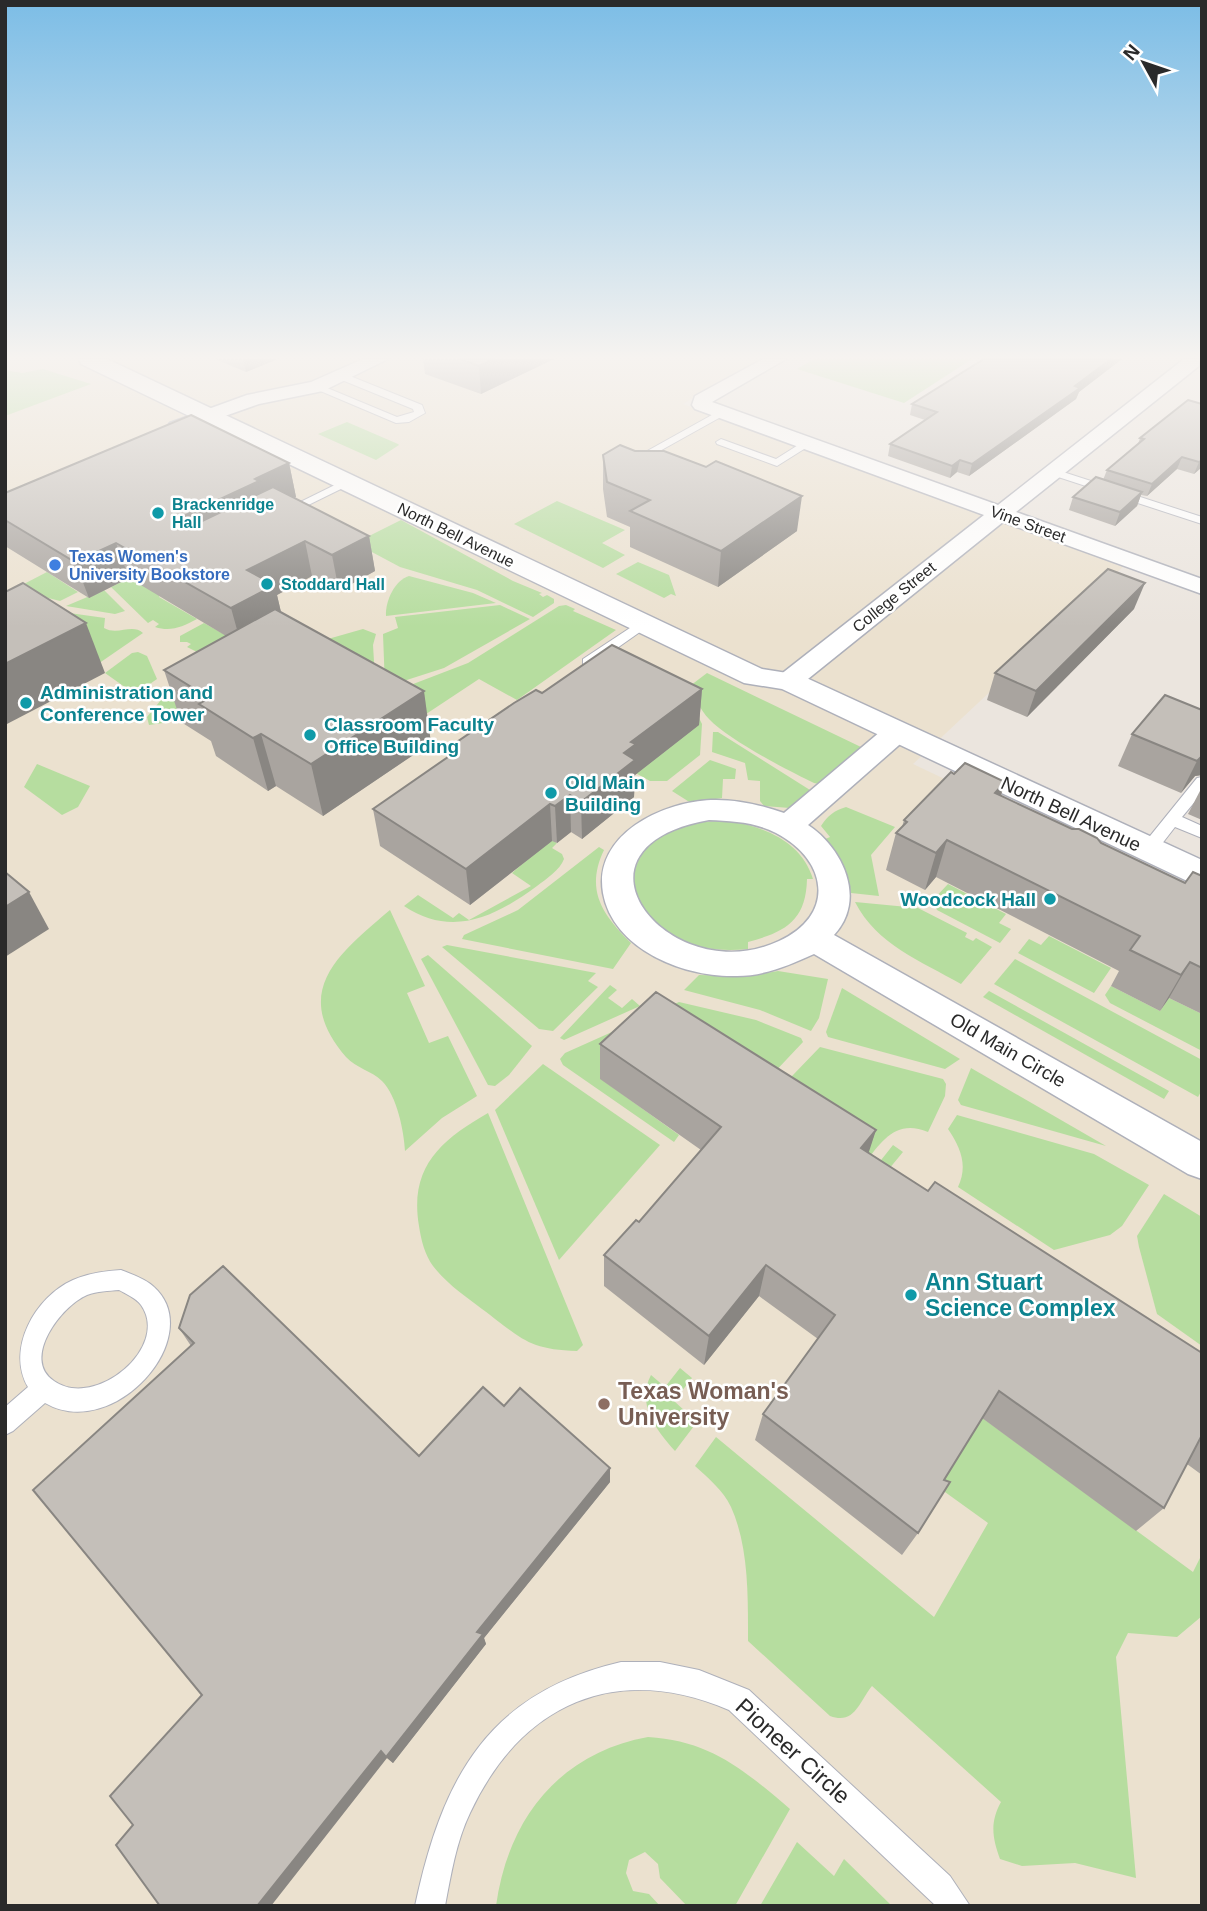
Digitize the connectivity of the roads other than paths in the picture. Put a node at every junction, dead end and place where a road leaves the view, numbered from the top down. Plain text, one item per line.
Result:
1 (287, 448) edge
2 (300, 448) edge
3 (658, 448) edge
4 (737, 448) edge
5 (800, 448) edge
6 (818, 448) edge
7 (1082, 448) edge
8 (645, 455) edge
9 (1053, 471) junction
10 (347, 482) junction
11 (999, 514) junction
12 (1202, 521) edge
13 (267, 522) edge
14 (1200, 584) edge
15 (642, 624) junction
16 (574, 673) edge
17 (789, 681) junction
18 (897, 732) junction
19 (1202, 782) edge
20 (1172, 819) junction
21 (788, 826) junction
22 (1202, 833) edge
23 (1148, 850) junction
24 (1202, 875) edge
25 (813, 938) junction
26 (1202, 1162) edge
27 (43, 1390) junction
28 (5, 1423) edge
29 (430, 1906) edge
30 (955, 1906) edge

1 - 10 main road, North Bell Avenue
2 - 17 main road, North Bell Avenue
3 - 8 lane
4 - 5 lane
6 - 11 street, Vine Street
7 - 9 street, College Street
9 - 11 street, College Street
9 - 12 lane
10 - 13 lane
10 - 15 main road, North Bell Avenue
11 - 14 street, Vine Street
11 - 17 street, College Street
15 - 16 lane
15 - 17 main road, North Bell Avenue
17 - 18 main road, North Bell Avenue
18 - 21 street
18 - 23 main road, North Bell Avenue
19 - 20 lane
20 - 22 lane
20 - 23 lane
21 - 25 street
21 - 25 street
23 - 24 main road, North Bell Avenue
25 - 26 street, Old Main Circle
27 - 27 lane
27 - 28 lane
29 - 30 lane, Pioneer Circle

